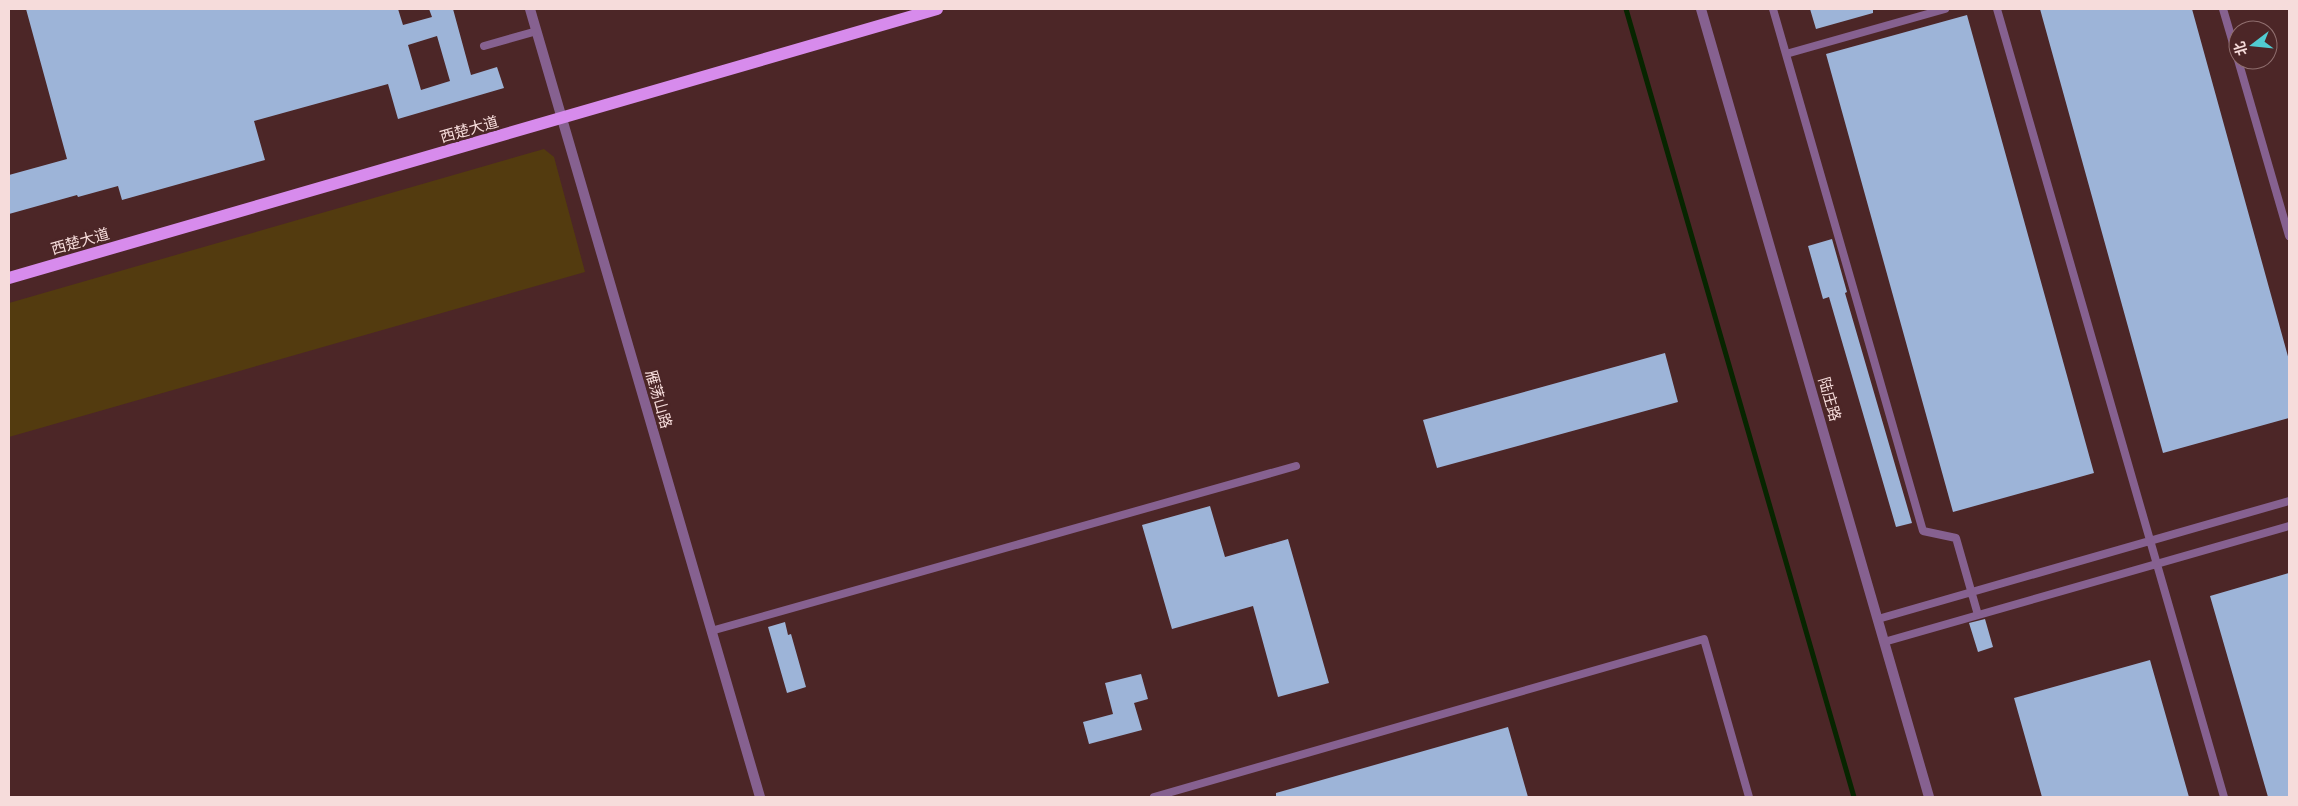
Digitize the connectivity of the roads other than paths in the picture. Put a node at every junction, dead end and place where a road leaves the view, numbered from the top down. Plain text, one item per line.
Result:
1 (530, 9) edge
2 (937, 9) edge
3 (1701, 9) edge
4 (1773, 9) edge
5 (1945, 9) edge
6 (1997, 9) edge
7 (2223, 9) edge
8 (2228, 26) edge
9 (537, 31) junction
10 (484, 46) dead end
11 (1786, 54) junction
12 (2241, 70) edge
13 (561, 119) junction
14 (2289, 236) edge
15 (9, 278) edge
16 (1296, 466) dead end
17 (2289, 501) edge
18 (2289, 526) edge
19 (2151, 541) junction
20 (2158, 564) junction
21 (1971, 592) junction
22 (1978, 615) junction
23 (1878, 619) junction
24 (711, 631) junction
25 (1884, 642) junction
26 (760, 797) edge
27 (1154, 797) edge
28 (1749, 797) edge
29 (1929, 797) edge
30 (2224, 797) edge

1 - 9 street, 雁荡山路
2 - 13 main road, 西楚大道
3 - 23 street, 陆庄路
4 - 11 lane
5 - 11 lane
6 - 19 lane
7 - 8 lane
9 - 10 lane
9 - 13 street, 雁荡山路
11 - 21 lane
12 - 14 lane
13 - 15 main road, 西楚大道
13 - 24 street, 雁荡山路
16 - 24 lane
17 - 19 lane
18 - 20 lane
19 - 20 lane
19 - 21 lane
20 - 22 lane
20 - 30 lane
21 - 22 lane
21 - 23 lane
22 - 25 lane
23 - 25 street, 陆庄路
24 - 26 street, 雁荡山路
25 - 29 street, 陆庄路
27 - 28 lane

